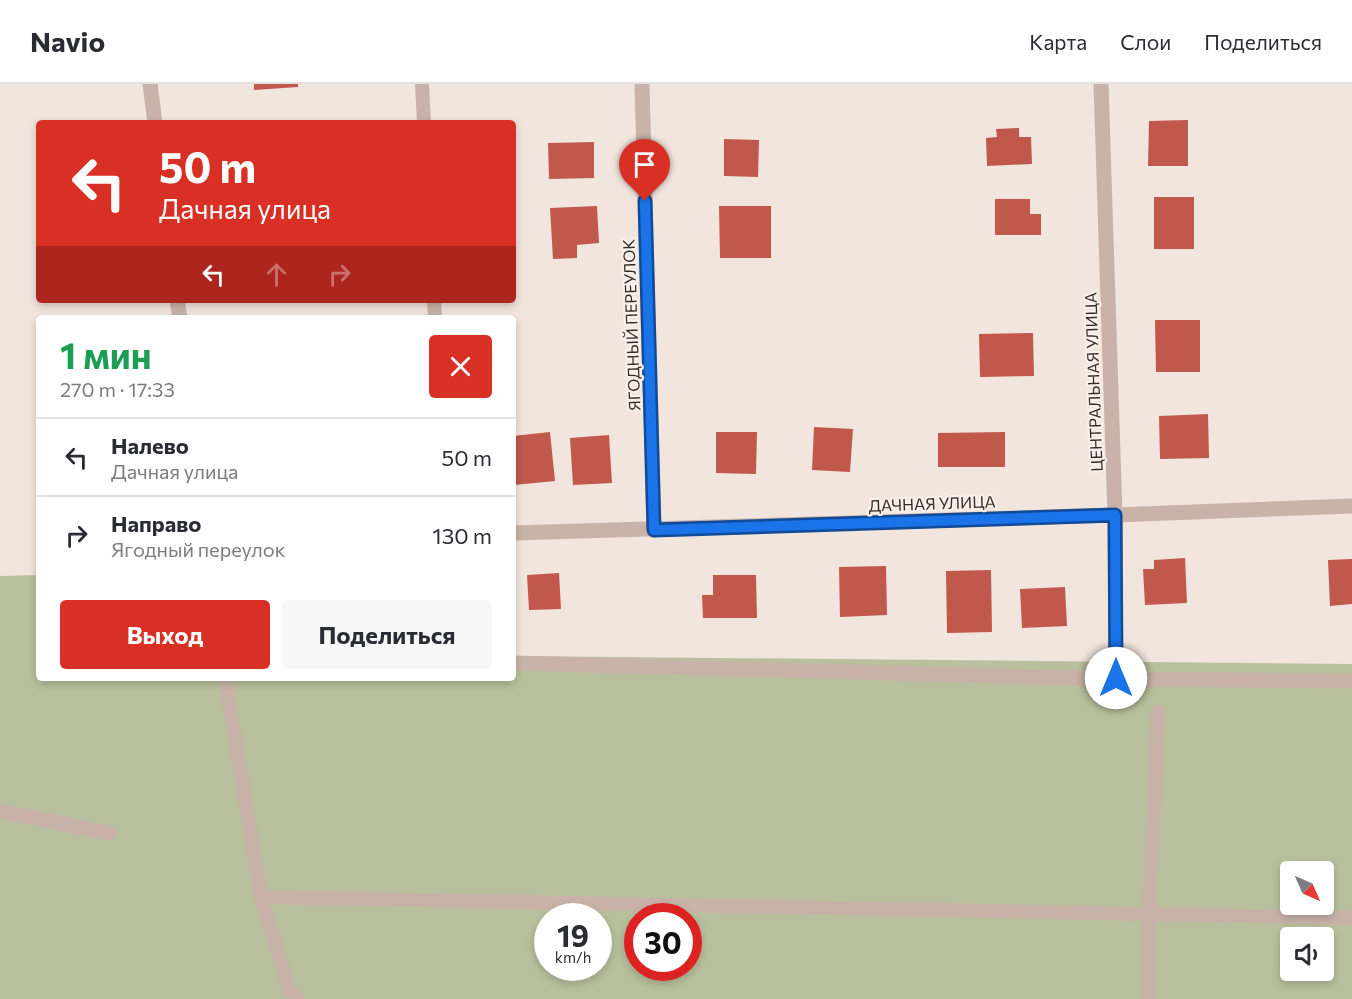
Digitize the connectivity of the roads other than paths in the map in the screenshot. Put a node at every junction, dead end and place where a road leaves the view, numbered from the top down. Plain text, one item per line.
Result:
1 (150, 84) edge
2 (422, 84) edge
3 (642, 84) edge
4 (1101, 84) edge
5 (155, 120) edge
6 (424, 120) edge
7 (1352, 506) edge
8 (1115, 515) junction
9 (654, 530) junction
10 (516, 533) edge
11 (516, 663) edge
12 (1116, 678) junction
13 (225, 681) edge
14 (1352, 681) edge
15 (1158, 712) dead end
16 (0, 811) edge
17 (109, 833) dead end
18 (261, 897) junction
19 (1149, 913) junction
20 (1352, 918) edge
21 (298, 999) edge
22 (1149, 999) edge

1 - 5 street
2 - 6 lane
3 - 9 street, ЯГОДНЫЙ ПЕРЕУЛОК
4 - 8 street, ЦЕНТРАЛЬНАЯ УЛИЦА
7 - 8 street, ДАЧНАЯ УЛИЦА
8 - 9 street, ДАЧНАЯ УЛИЦА
8 - 12 street, ЦЕНТРАЛЬНАЯ УЛИЦА
9 - 10 street, ДАЧНАЯ УЛИЦА
11 - 12 street
12 - 14 street
13 - 18 lane
15 - 19 lane
16 - 17 street
18 - 19 lane
18 - 21 lane
19 - 20 lane
19 - 22 lane

